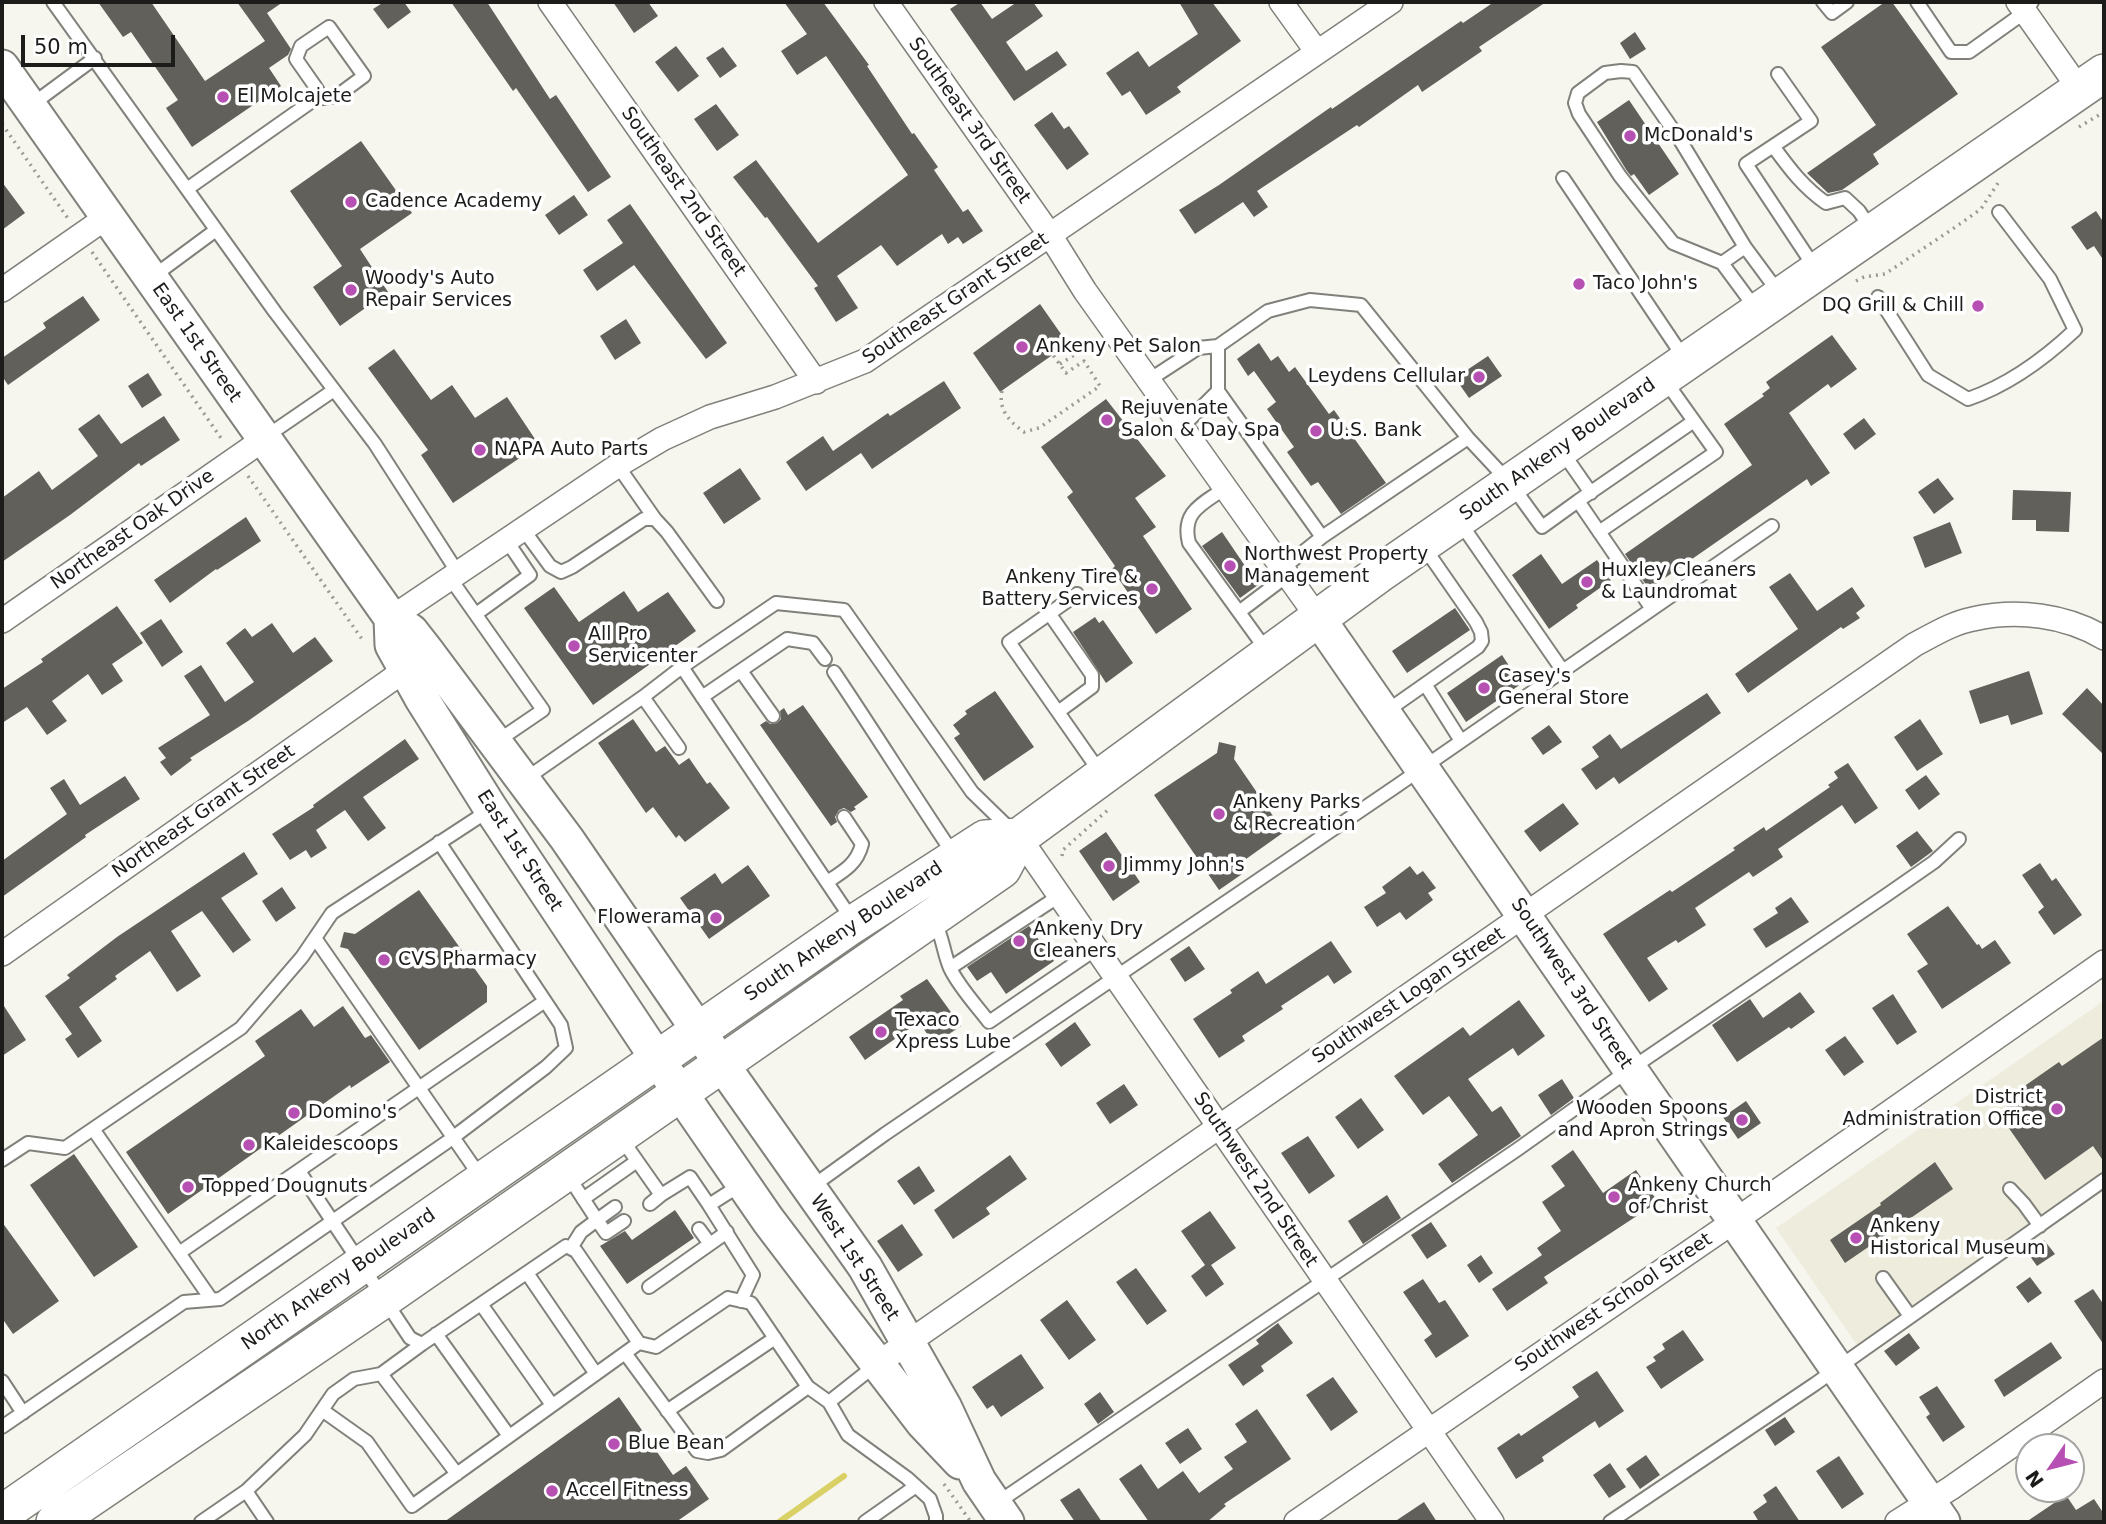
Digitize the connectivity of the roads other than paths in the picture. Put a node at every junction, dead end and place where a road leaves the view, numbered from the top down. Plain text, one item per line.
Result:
1 (53, 2) edge
2 (550, 2) edge
3 (886, 2) edge
4 (1281, 2) edge
5 (1391, 2) edge
6 (1823, 2) edge
7 (1847, 2) edge
8 (1917, 2) edge
9 (2025, 5) edge
10 (1317, 52) junction
11 (95, 58) junction
12 (2, 67) edge
13 (1778, 74) dead end
14 (2092, 81) edge
15 (315, 99) junction
16 (30, 107) junction
17 (1773, 146) junction
18 (1563, 178) dead end
19 (187, 189) junction
20 (1999, 212) dead end
21 (107, 217) junction
22 (216, 230) junction
23 (1874, 233) junction
24 (1050, 236) junction
25 (1745, 247) junction
26 (1722, 263) junction
27 (1817, 271) junction
28 (151, 278) junction
29 (2, 290) edge
30 (1878, 297) dead end
31 (1769, 304) junction
32 (1218, 346) junction
33 (1675, 370) junction
34 (1149, 380) junction
35 (816, 382) junction
36 (334, 390) junction
37 (1218, 391) junction
38 (1694, 421) junction
39 (1182, 427) junction
40 (1468, 438) junction
41 (264, 439) junction
42 (1560, 448) junction
43 (618, 466) junction
44 (1510, 483) junction
45 (1225, 488) junction
46 (1591, 493) junction
47 (1578, 502) junction
48 (654, 519) junction
49 (1458, 519) junction
50 (1772, 526) dead end
51 (1599, 532) junction
52 (515, 535) junction
53 (1322, 537) junction
54 (1422, 544) junction
55 (1285, 572) junction
56 (454, 576) junction
57 (1076, 594) dead end
58 (717, 601) dead end
59 (1652, 609) junction
60 (1239, 612) junction
61 (1049, 613) junction
62 (476, 614) junction
63 (391, 618) junction
64 (1318, 618) junction
65 (2, 621) edge
66 (2104, 638) edge
67 (1269, 654) junction
68 (825, 659) dead end
69 (682, 667) junction
70 (405, 670) junction
71 (741, 671) junction
72 (1563, 671) junction
73 (834, 672) dead end
74 (1425, 684) junction
75 (643, 697) junction
76 (702, 697) junction
77 (1058, 712) junction
78 (1384, 713) junction
79 (773, 716) dead end
80 (1461, 741) junction
81 (495, 742) junction
82 (679, 748) dead end
83 (1422, 768) junction
84 (1102, 775) junction
85 (524, 780) junction
86 (491, 809) junction
87 (844, 817) dead end
88 (1020, 837) junction
89 (1959, 839) dead end
90 (439, 842) junction
91 (956, 858) junction
92 (827, 881) junction
93 (1059, 896) junction
94 (1525, 916) junction
95 (932, 918) junction
96 (855, 922) junction
97 (315, 938) junction
98 (1096, 949) junction
99 (2, 954) edge
100 (2104, 962) edge
101 (950, 968) junction
102 (1116, 977) junction
103 (545, 1001) junction
104 (689, 1061) junction
105 (1629, 1070) junction
106 (420, 1089) junction
107 (1220, 1126) junction
108 (93, 1129) junction
109 (453, 1137) junction
110 (628, 1148) junction
111 (2, 1160) edge
112 (299, 1171) junction
113 (482, 1179) junction
114 (2104, 1181) edge
115 (652, 1182) junction
116 (744, 1183) junction
117 (574, 1186) junction
118 (810, 1188) junction
119 (2010, 1189) dead end
120 (639, 1190) dead end
121 (666, 1192) junction
122 (680, 1201) dead end
123 (650, 1203) dead end
124 (709, 1205) junction
125 (615, 1207) dead end
126 (597, 1220) junction
127 (1735, 1220) junction
128 (333, 1221) junction
129 (624, 1221) dead end
130 (2040, 1226) junction
131 (699, 1229) dead end
132 (727, 1232) junction
133 (710, 1244) junction
134 (571, 1248) junction
135 (178, 1253) junction
136 (362, 1264) junction
137 (527, 1273) junction
138 (1883, 1278) dead end
139 (1324, 1280) junction
140 (649, 1287) dead end
141 (385, 1298) junction
142 (211, 1299) junction
143 (741, 1301) junction
144 (481, 1304) junction
145 (1910, 1316) junction
146 (436, 1334) junction
147 (775, 1338) junction
148 (639, 1343) junction
149 (907, 1343) junction
150 (422, 1344) junction
151 (625, 1353) junction
152 (877, 1364) junction
153 (1838, 1369) junction
154 (381, 1374) junction
155 (596, 1374) junction
156 (2, 1381) edge
157 (2104, 1381) edge
158 (808, 1387) junction
159 (829, 1402) junction
160 (552, 1405) junction
161 (322, 1410) junction
162 (667, 1412) junction
163 (23, 1413) junction
164 (2, 1427) edge
165 (1427, 1430) junction
166 (509, 1436) junction
167 (457, 1474) junction
168 (916, 1486) junction
169 (246, 1491) junction
170 (994, 1503) edge
171 (1936, 1512) edge
172 (2, 1514) edge
173 (55, 1522) edge
174 (202, 1522) edge
175 (267, 1522) edge
176 (865, 1522) edge
177 (936, 1522) edge
178 (1296, 1522) edge
179 (1492, 1522) edge
180 (1610, 1522) edge
181 (1897, 1522) edge

1 - 11 lane
2 - 35 street, Southeast 2nd Street
3 - 24 street, Southeast 3rd Street
4 - 10 street
5 - 10 street, Southeast Grant Street
6 - 7 lane
8 - 9 lane
9 - 14 street
10 - 24 street, Southeast Grant Street
11 - 16 lane
11 - 19 lane
12 - 16 main road, East 1st Street
13 - 17 lane
14 - 23 main road, South Ankeny Boulevard
15 - 15 lane
15 - 19 lane
16 - 21 main road, East 1st Street
17 - 23 lane
17 - 27 lane
18 - 33 lane
19 - 22 lane
20 - 30 lane
21 - 28 main road, East 1st Street
21 - 29 street
22 - 28 lane
22 - 36 lane
23 - 27 main road, South Ankeny Boulevard
24 - 34 street, Southeast 3rd Street
24 - 35 street, Southeast Grant Street
25 - 26 lane
25 - 26 lane
25 - 31 lane
26 - 31 lane
27 - 31 main road, South Ankeny Boulevard
28 - 41 main road, East 1st Street
31 - 33 main road, South Ankeny Boulevard
32 - 34 lane
32 - 37 lane
32 - 40 lane
33 - 38 lane
33 - 42 main road, South Ankeny Boulevard
34 - 39 street, Southeast 3rd Street
35 - 43 street, Southeast Grant Street
36 - 41 lane
36 - 56 lane
37 - 39 lane
37 - 53 lane
38 - 46 lane
38 - 51 lane
39 - 45 street, Southeast 3rd Street
40 - 44 lane
40 - 53 lane
41 - 63 main road, East 1st Street
41 - 65 street, Northeast Oak Drive
42 - 44 main road, South Ankeny Boulevard
42 - 46 lane
43 - 48 lane
43 - 52 street, Southeast Grant Street
44 - 47 lane
44 - 49 main road, South Ankeny Boulevard
45 - 55 street, Southeast 3rd Street
45 - 60 lane
46 - 47 lane
47 - 51 lane
48 - 52 lane
48 - 58 lane
49 - 54 main road, South Ankeny Boulevard
49 - 72 lane
50 - 59 lane
51 - 59 lane
52 - 56 street, Southeast Grant Street
52 - 62 lane
53 - 55 lane
54 - 64 main road, South Ankeny Boulevard
54 - 74 lane
55 - 60 lane
55 - 64 street, Southeast 3rd Street
56 - 62 lane
56 - 63 street, Southeast Grant Street
57 - 61 lane
59 - 72 lane
60 - 67 lane
61 - 77 lane
61 - 77 lane
62 - 81 lane
63 - 70 main road, East 1st Street
63 - 81 main road, East 1st Street
64 - 67 main road, South Ankeny Boulevard
64 - 78 main road, Southwest 3rd Street
66 - 94 street, Southwest Logan Street
67 - 84 main road, South Ankeny Boulevard
68 - 71 lane
69 - 75 lane
69 - 76 lane
69 - 88 lane
70 - 86 main road, East 1st Street
70 - 99 street, Northeast Grant Street
71 - 76 lane
71 - 79 lane
72 - 80 lane
73 - 91 lane
74 - 78 lane
74 - 80 lane
75 - 82 lane
75 - 85 lane
76 - 92 lane
77 - 84 lane
78 - 83 main road, Southwest 3rd Street
80 - 83 lane
81 - 85 main road, East 1st Street
83 - 94 main road, Southwest 3rd Street
83 - 102 lane
84 - 88 main road, South Ankeny Boulevard
85 - 104 main road, East 1st Street
86 - 90 lane
86 - 104 main road, East 1st Street
87 - 92 lane
88 - 91 main road, South Ankeny Boulevard
88 - 93 street, Southwest 2nd Street
88 - 95 main road, South Ankeny Boulevard
89 - 105 lane
90 - 97 lane
90 - 103 lane
91 - 96 main road, South Ankeny Boulevard
92 - 96 lane
93 - 98 street, Southwest 2nd Street
93 - 101 lane
94 - 105 main road, Southwest 3rd Street
94 - 107 street, Southwest Logan Street
95 - 101 lane
95 - 104 main road, South Ankeny Boulevard
96 - 104 main road, South Ankeny Boulevard
97 - 106 lane
97 - 108 lane
98 - 101 lane
98 - 102 street, Southwest 2nd Street
100 - 127 street, Southwest School Street
102 - 107 street, Southwest 2nd Street
102 - 118 lane
103 - 106 lane
103 - 109 lane
104 - 110 main road, North Ankeny Boulevard
104 - 113 main road, North Ankeny Boulevard
104 - 116 main road
104 - 118 main road, West 1st Street
105 - 127 main road, Southwest 3rd Street
105 - 139 lane
106 - 109 lane
106 - 112 lane
107 - 139 street, Southwest 2nd Street
107 - 149 street, Southwest Logan Street
108 - 111 lane
108 - 135 lane
109 - 113 lane
109 - 128 lane
110 - 115 lane
110 - 117 main road, North Ankeny Boulevard
112 - 128 lane
112 - 135 lane
113 - 136 main road, North Ankeny Boulevard
114 - 130 lane
115 - 120 lane
115 - 121 lane
116 - 124 lane
116 - 152 main road
117 - 126 lane
117 - 141 main road, North Ankeny Boulevard
118 - 149 main road, West 1st Street
119 - 130 lane
121 - 122 lane
121 - 123 lane
121 - 124 lane
124 - 132 lane
125 - 126 lane
126 - 129 lane
126 - 134 lane
127 - 153 main road, Southwest 3rd Street
127 - 165 street, Southwest School Street
128 - 136 lane
128 - 142 lane
130 - 145 lane
131 - 133 lane
132 - 133 lane
132 - 143 lane
133 - 140 lane
134 - 137 lane
134 - 148 lane
135 - 142 lane
136 - 141 lane
136 - 172 main road, North Ankeny Boulevard
137 - 144 lane
137 - 155 lane
138 - 145 lane
139 - 165 street, Southwest 2nd Street
139 - 170 lane
141 - 150 lane
141 - 173 main road, North Ankeny Boulevard
142 - 163 lane
143 - 147 lane
143 - 148 lane
144 - 146 lane
144 - 160 lane
145 - 153 lane
146 - 150 lane
146 - 166 lane
147 - 158 lane
147 - 162 lane
148 - 151 lane
149 - 152 street, Southwest Logan Street
149 - 170 main road, West 1st Street
150 - 154 lane
151 - 155 lane
151 - 162 lane
152 - 159 lane
152 - 170 main road
153 - 171 main road, Southwest 3rd Street
153 - 180 lane
154 - 161 lane
154 - 167 lane
155 - 160 lane
156 - 163 lane
157 - 171 street
158 - 159 lane
158 - 162 lane
159 - 168 lane
160 - 166 lane
161 - 167 lane
161 - 169 lane
163 - 164 lane
165 - 178 street, Southwest School Street
165 - 179 street, Southwest 2nd Street
166 - 167 lane
168 - 176 lane
168 - 177 lane
169 - 174 lane
169 - 175 lane
171 - 181 street

